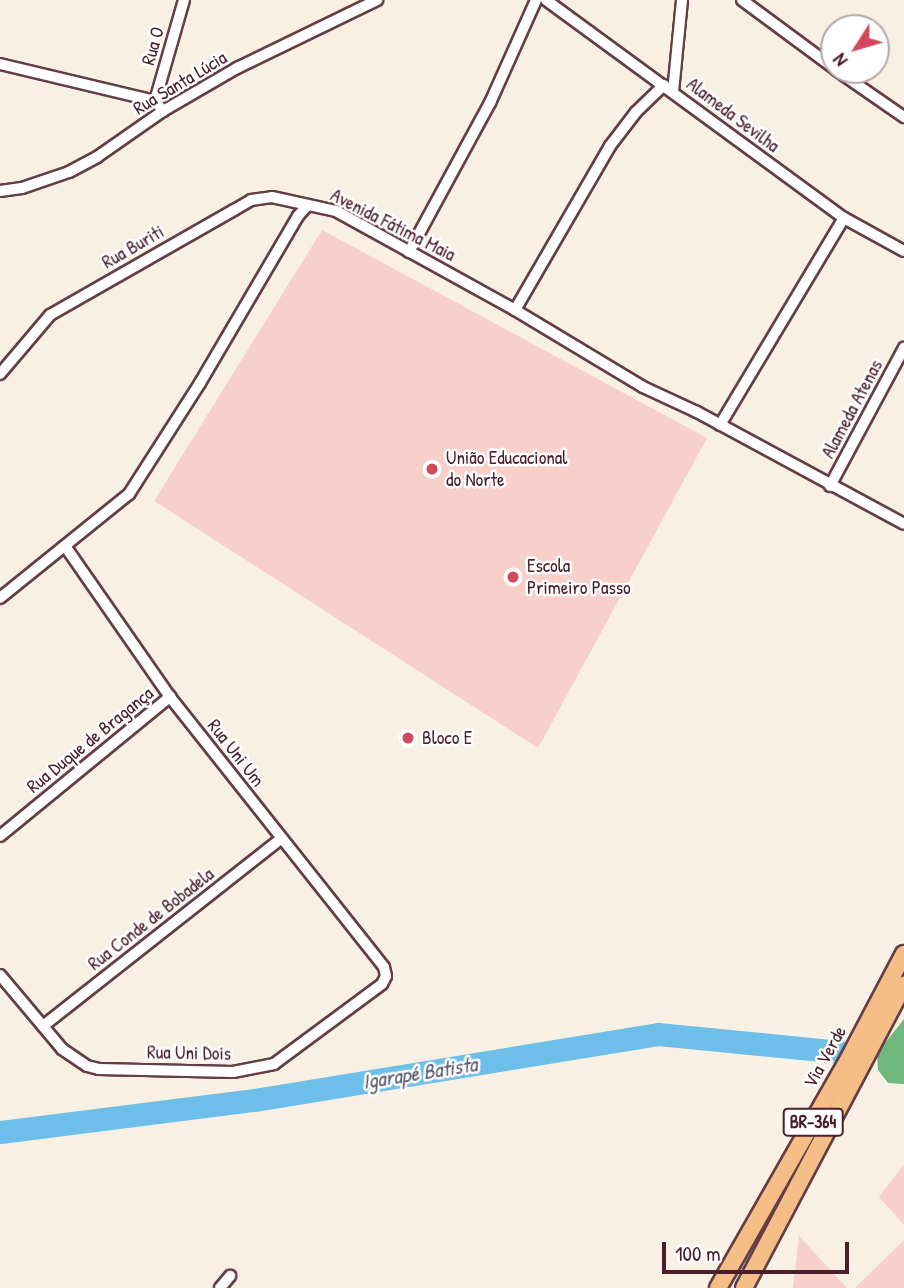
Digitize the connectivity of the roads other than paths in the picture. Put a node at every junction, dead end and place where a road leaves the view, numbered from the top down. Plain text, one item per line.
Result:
1 (184, 0) edge
2 (377, 0) edge
3 (536, 0) edge
4 (546, 0) edge
5 (682, 0) edge
6 (742, 0) edge
7 (559, 5) edge
8 (820, 58) edge
9 (0, 64) edge
10 (857, 84) edge
11 (669, 88) junction
12 (155, 101) junction
13 (163, 111) junction
14 (904, 117) edge
15 (0, 191) edge
16 (307, 206) junction
17 (844, 218) junction
18 (904, 251) edge
19 (409, 252) junction
20 (515, 310) junction
21 (904, 348) edge
22 (0, 374) edge
23 (720, 425) junction
24 (830, 486) junction
25 (904, 524) edge
26 (65, 546) junction
27 (0, 598) edge
28 (170, 697) junction
29 (0, 836) edge
30 (281, 839) junction
31 (904, 954) edge
32 (0, 975) edge
33 (386, 976) joint
34 (904, 985) edge
35 (43, 1026) junction
36 (230, 1276) dead end
37 (219, 1288) edge
38 (718, 1288) edge
39 (744, 1288) edge

1 - 12 street, Rua O
2 - 13 street, Rua Santa Lúcia
3 - 19 street
4 - 7 street, Alameda Sevilha
5 - 11 street
6 - 8 street
7 - 11 street, Alameda Sevilha
9 - 12 street
10 - 14 street
11 - 17 street, Alameda Sevilha
11 - 20 street
12 - 13 street
13 - 15 street, Rua Santa Lúcia
16 - 19 street, Avenida Fátima Maia
16 - 22 street, Rua Buriti
16 - 26 street, Avenida Fátima Maia
17 - 18 street, Alameda Sevilha
17 - 23 street
19 - 20 street, Avenida Fátima Maia
20 - 23 street, Avenida Fátima Maia
21 - 24 street, Alameda Atenas
23 - 24 street, Avenida Fátima Maia
24 - 25 street, Avenida Fátima Maia
26 - 27 street, Avenida Fátima Maia
26 - 28 street, Rua Uni Um
28 - 29 street, Rua Duque de Bragança
28 - 30 street, Rua Uni Um
30 - 33 street, Rua Uni Um
30 - 35 street, Rua Conde de Bobadela
31 - 38 main road, Via Verde / BR-364
32 - 35 street, Rua Uni Dois
33 - 35 street, Rua Uni Dois
34 - 39 main road, Via Verde / BR-364
36 - 37 street

